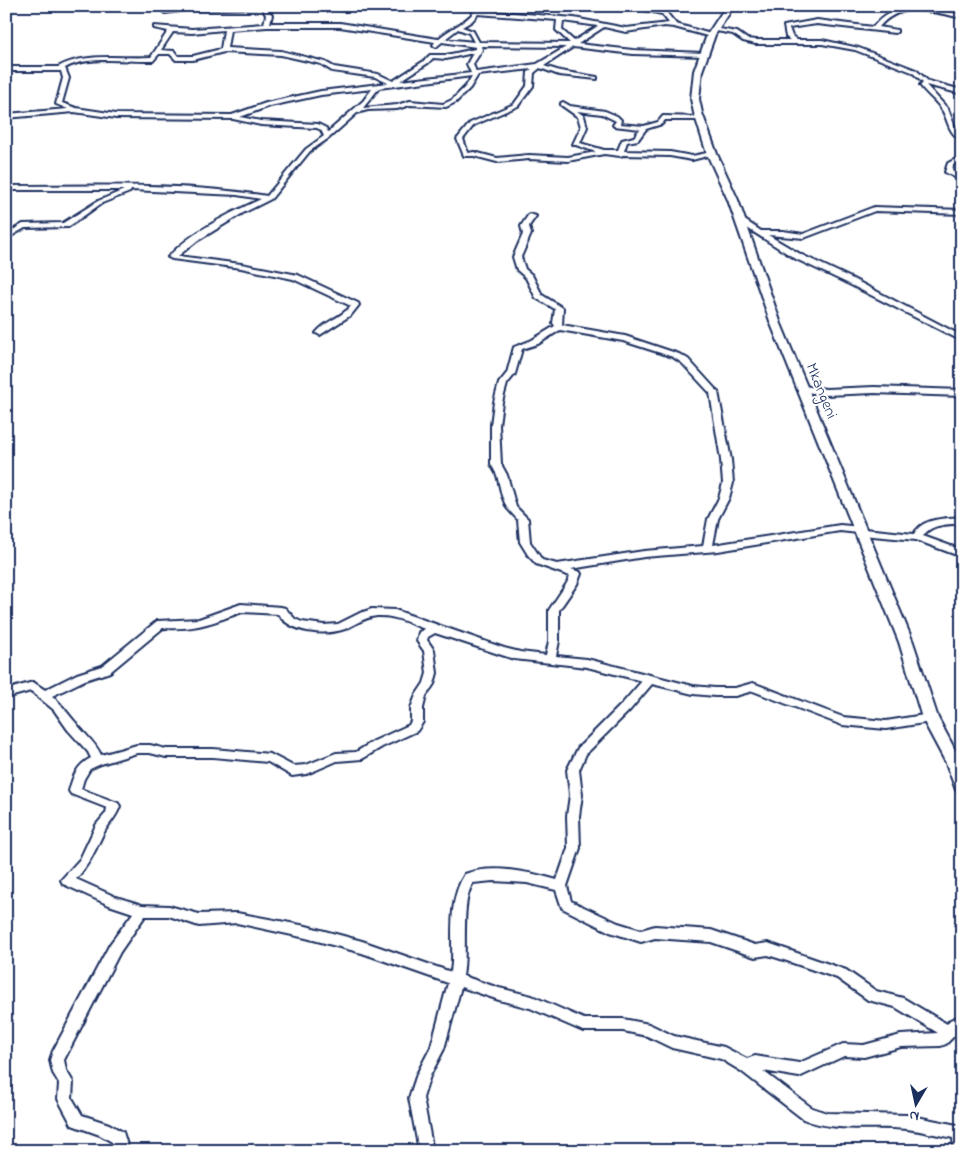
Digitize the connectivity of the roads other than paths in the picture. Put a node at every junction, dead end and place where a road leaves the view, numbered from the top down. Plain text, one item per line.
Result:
1 (14, 6) edge
2 (256, 6) edge
3 (264, 6) edge
4 (326, 6) edge
5 (490, 6) edge
6 (628, 6) edge
7 (730, 6) edge
8 (466, 7) edge
9 (344, 9) dead end
10 (6, 10) edge
11 (165, 11) dead end
12 (477, 12) junction
13 (962, 16) edge
14 (560, 19) junction
15 (674, 25) junction
16 (267, 26) junction
17 (602, 26) junction
18 (156, 27) dead end
19 (227, 28) junction
20 (457, 28) junction
21 (875, 28) junction
22 (171, 30) junction
23 (895, 31) dead end
24 (713, 32) junction
25 (440, 41) junction
26 (795, 41) junction
27 (575, 45) junction
28 (479, 47) junction
29 (224, 50) junction
30 (158, 52) junction
31 (703, 55) junction
32 (432, 56) junction
33 (539, 66) junction
34 (6, 69) edge
35 (59, 69) junction
36 (475, 76) junction
37 (595, 78) dead end
38 (926, 82) junction
39 (393, 83) junction
40 (377, 86) junction
41 (962, 92) edge
42 (563, 104) dead end
43 (570, 108) junction
44 (89, 112) junction
45 (354, 112) junction
46 (6, 116) edge
47 (233, 116) junction
48 (699, 118) junction
49 (644, 128) junction
50 (327, 137) junction
51 (961, 138) edge
52 (604, 152) junction
53 (620, 154) junction
54 (712, 154) junction
55 (962, 158) edge
56 (962, 179) edge
57 (6, 188) edge
58 (133, 188) junction
59 (269, 198) junction
60 (962, 212) edge
61 (532, 216) dead end
62 (740, 221) junction
63 (762, 234) junction
64 (6, 237) edge
65 (559, 326) junction
66 (320, 333) dead end
67 (962, 339) edge
68 (803, 389) junction
69 (962, 393) edge
70 (962, 520) edge
71 (862, 531) junction
72 (917, 537) junction
73 (708, 548) junction
74 (962, 554) edge
75 (560, 567) junction
76 (433, 629) junction
77 (550, 659) junction
78 (649, 680) junction
79 (6, 694) edge
80 (45, 696) junction
81 (930, 718) junction
82 (98, 760) junction
83 (958, 762) edge
84 (962, 786) edge
85 (561, 886) junction
86 (142, 910) junction
87 (456, 981) junction
88 (962, 1021) edge
89 (948, 1032) junction
90 (746, 1066) junction
91 (961, 1133) edge
92 (122, 1151) edge
93 (426, 1151) edge
94 (961, 1151) edge

1 - 10 street
2 - 11 street
3 - 16 street
4 - 9 street
5 - 8 street
6 - 15 street
7 - 24 street, Mkangeni
8 - 12 street
12 - 14 street
12 - 20 street
13 - 21 street
14 - 17 street
14 - 27 street
15 - 17 street
15 - 24 street
16 - 19 street
16 - 25 street
17 - 27 street
18 - 22 street
19 - 22 street
19 - 29 street
20 - 25 street
20 - 28 street
21 - 23 street
21 - 26 street
22 - 30 street
24 - 26 street
24 - 31 street, Mkangeni
25 - 28 street
25 - 32 street
26 - 38 street
27 - 28 street
27 - 31 street
27 - 33 street
28 - 32 street
28 - 36 street
29 - 30 street
29 - 39 street
30 - 35 street
31 - 48 street, Mkangeni
32 - 39 street
33 - 36 street
33 - 37 street
33 - 52 street
34 - 35 street
35 - 44 street
36 - 39 street
36 - 45 street
38 - 41 street
38 - 51 street
39 - 40 street
40 - 45 street
40 - 47 street
42 - 43 street
43 - 49 street
43 - 52 street
44 - 46 street
44 - 47 street
45 - 50 street
47 - 50 street
48 - 49 street
48 - 54 street, Mkangeni
49 - 53 street
50 - 59 street
52 - 53 street
53 - 54 street
54 - 62 street, Mkangeni
55 - 56 street
57 - 58 street
58 - 59 street
58 - 64 street
59 - 66 street
60 - 63 street
61 - 65 street
62 - 63 street
62 - 68 street, Mkangeni
63 - 67 street
65 - 73 street
65 - 75 street
68 - 69 street
68 - 71 street, Mkangeni
70 - 72 street
71 - 72 street
71 - 73 street
71 - 81 street, Mkangeni
72 - 74 street
73 - 75 street
75 - 77 street
76 - 77 street
76 - 80 street
76 - 82 street
77 - 78 street
78 - 81 street
78 - 85 street
79 - 80 street
80 - 82 street
81 - 83 street, Mkangeni
82 - 86 street
83 - 84 street, Mkangeni
85 - 87 street
85 - 89 street
86 - 87 street
86 - 92 street
87 - 90 street
87 - 93 street
88 - 89 street
89 - 90 street
90 - 91 street
91 - 94 street

